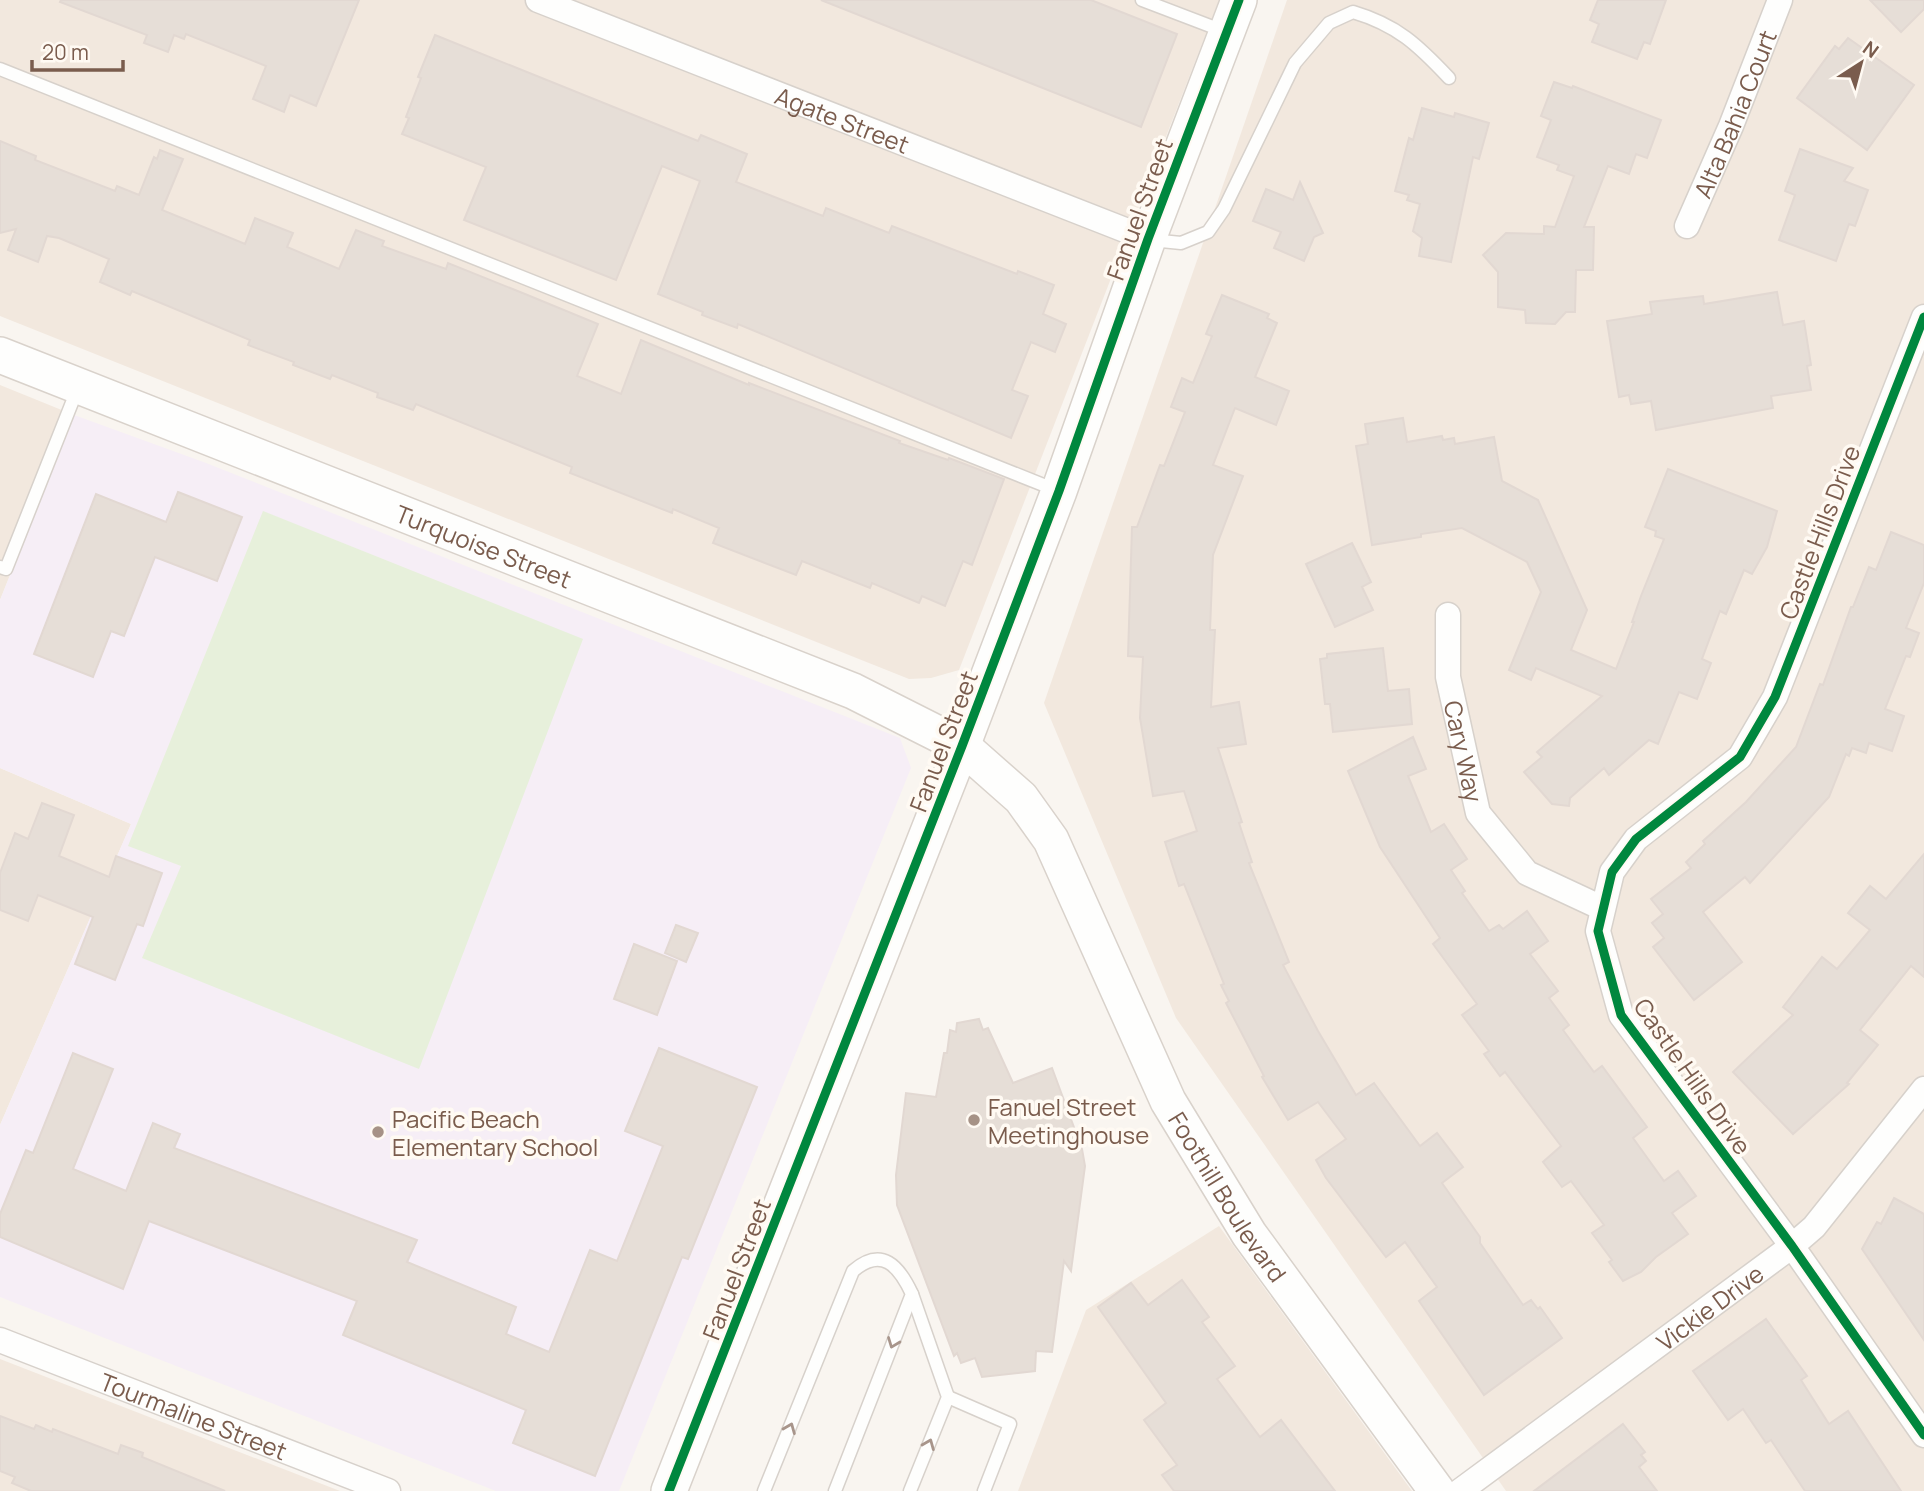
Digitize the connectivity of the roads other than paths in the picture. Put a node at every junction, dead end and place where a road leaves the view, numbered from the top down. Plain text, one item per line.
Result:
1 (538, 0) edge
2 (1142, 0) edge
3 (1239, 0) edge
4 (1780, 0) edge
5 (577, 7) edge
6 (1226, 32) junction
7 (0, 69) edge
8 (1449, 78) dead end
9 (1687, 226) dead end
10 (1147, 239) junction
11 (1924, 317) edge
12 (0, 355) edge
13 (79, 386) junction
14 (1059, 491) junction
15 (0, 567) edge
16 (1448, 615) dead end
17 (962, 746) junction
18 (1602, 908) junction
19 (1924, 1089) edge
20 (1792, 1246) junction
21 (912, 1294) junction
22 (0, 1340) edge
23 (948, 1397) junction
24 (1924, 1436) edge
25 (388, 1491) edge
26 (669, 1491) edge
27 (764, 1491) edge
28 (835, 1491) edge
29 (910, 1491) edge
30 (984, 1491) edge
31 (1437, 1491) edge
32 (1460, 1491) edge

1 - 5 street, Agate Street
2 - 6 lane
3 - 6 main road, Fanuel Street
4 - 9 street, Alta Bahia Court
5 - 10 street, Agate Street
6 - 10 main road, Fanuel Street
7 - 14 lane
8 - 10 lane
10 - 14 main road, Fanuel Street
11 - 18 street, Castle Hills Drive
12 - 13 main road, Turquoise Street
13 - 15 lane
13 - 17 main road, Turquoise Street
14 - 17 main road, Fanuel Street
16 - 18 street, Cary Way
17 - 26 main road, Fanuel Street
17 - 31 main road, Foothill Boulevard
18 - 20 street, Castle Hills Drive
19 - 20 street, Vickie Drive
20 - 24 street, Castle Hills Drive
20 - 32 street, Vickie Drive
21 - 23 lane
27 -> 21 lane
21 -> 28 lane
22 - 25 street, Tourmaline Street
29 -> 23 lane
23 - 30 lane

